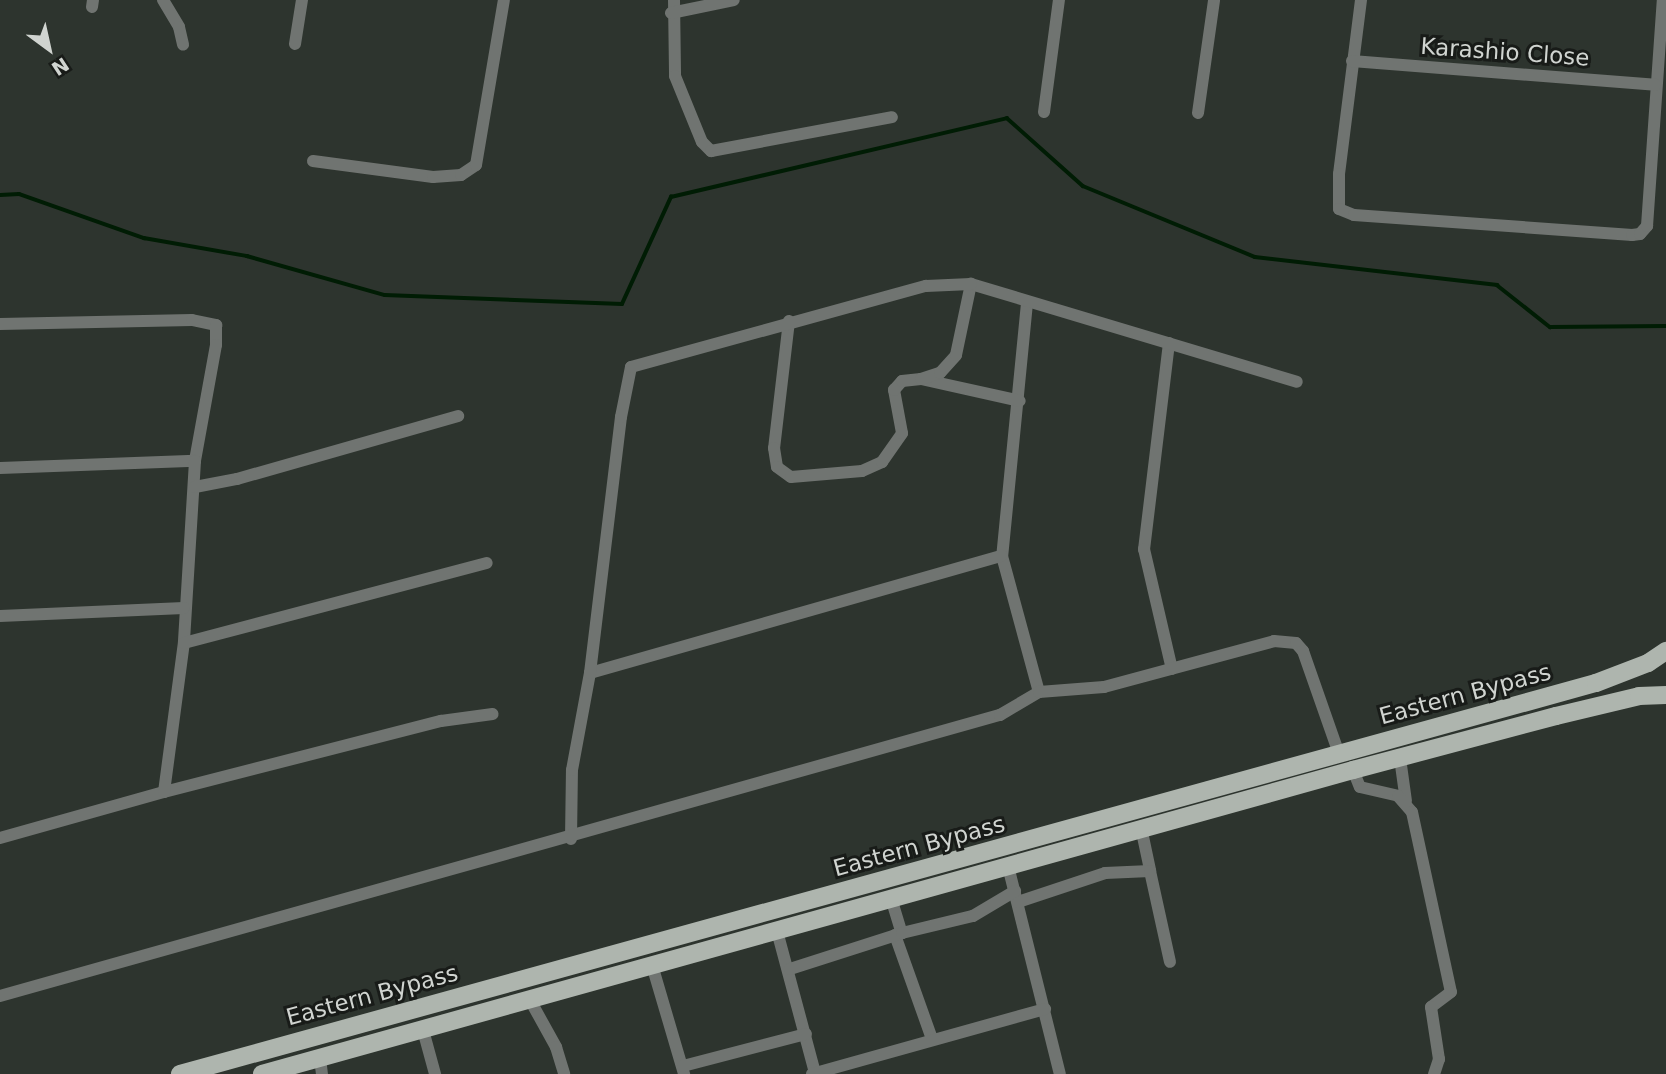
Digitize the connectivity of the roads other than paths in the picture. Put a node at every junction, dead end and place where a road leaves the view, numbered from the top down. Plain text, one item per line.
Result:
1 (163, 0) edge
2 (302, 0) edge
3 (503, 0) edge
4 (734, 0) edge
5 (1059, 0) edge
6 (1214, 0) edge
7 (1361, 0) edge
8 (1663, 0) edge
9 (673, 6) edge
10 (296, 44) dead end
11 (183, 45) dead end
12 (1352, 61) junction
13 (1655, 85) junction
14 (1044, 112) dead end
15 (1198, 113) dead end
16 (891, 117) dead end
17 (313, 161) dead end
18 (971, 284) junction
19 (1027, 303) junction
20 (789, 321) junction
21 (0, 324) edge
22 (1169, 343) junction
23 (921, 379) junction
24 (1297, 382) dead end
25 (1020, 401) junction
26 (458, 416) dead end
27 (195, 461) junction
28 (0, 468) edge
29 (195, 487) junction
30 (1002, 556) junction
31 (488, 563) dead end
32 (184, 608) junction
33 (0, 615) edge
34 (184, 643) junction
35 (1666, 651) edge
36 (1172, 669) junction
37 (590, 673) junction
38 (1039, 692) junction
39 (1666, 695) edge
40 (493, 713) dead end
41 (1339, 754) junction
42 (1401, 758) junction
43 (1353, 770) junction
44 (164, 792) junction
45 (1406, 801) junction
46 (1142, 832) junction
47 (0, 838) edge
48 (571, 839) junction
49 (1008, 866) junction
50 (1150, 871) junction
51 (1016, 897) junction
52 (891, 898) junction
53 (777, 931) junction
54 (899, 934) junction
55 (1170, 962) dead end
56 (652, 965) junction
57 (790, 969) junction
58 (0, 996) edge
59 (530, 1000) junction
60 (1045, 1009) junction
61 (423, 1030) junction
62 (806, 1034) junction
63 (932, 1039) junction
64 (321, 1066) edge
65 (684, 1070) edge
66 (814, 1073) edge
67 (180, 1074) edge
68 (262, 1074) edge
69 (435, 1074) edge
70 (564, 1074) edge
71 (1060, 1074) edge
72 (1434, 1074) edge

1 - 11 street
2 - 10 street
3 - 17 street
4 - 9 street
5 - 14 street
6 - 15 street
7 - 12 street
8 - 13 street
9 - 16 street
12 - 13 street, Karashio Close
12 - 13 street
18 - 19 street
18 - 20 street
18 - 23 street
19 - 22 street
19 - 25 street
20 - 23 street
20 - 37 street
21 - 27 street
22 - 24 street
22 - 36 street
23 - 25 street
25 - 30 street
26 - 29 street
27 - 28 street
27 - 29 street
29 - 32 street
30 - 37 street
30 - 38 street
31 - 34 street
32 - 33 street
32 - 34 street
34 - 44 street
35 - 41 main road, Eastern Bypass
36 - 38 street
36 - 41 street
37 - 48 street
38 - 48 street
39 - 42 main road, Eastern Bypass
40 - 44 street
41 - 67 main road, Eastern Bypass
42 - 43 main road, Eastern Bypass
42 - 45 street
43 - 45 street
43 - 46 main road, Eastern Bypass
44 - 47 street
45 - 72 street
46 - 49 main road, Eastern Bypass
46 - 50 street
48 - 58 street
49 - 51 street
49 - 52 main road, Eastern Bypass
50 - 51 street
50 - 55 street
51 - 54 street
51 - 60 street
52 - 53 main road, Eastern Bypass
52 - 54 street
53 - 56 main road, Eastern Bypass
53 - 57 street
54 - 57 street
54 - 63 street
56 - 59 main road, Eastern Bypass
56 - 65 street
57 - 62 street
59 - 61 main road, Eastern Bypass
59 - 70 street
60 - 63 street
60 - 71 street
61 - 64 main road, Eastern Bypass
61 - 69 street
62 - 65 street
62 - 66 street
63 - 66 street
64 - 68 main road, Eastern Bypass

